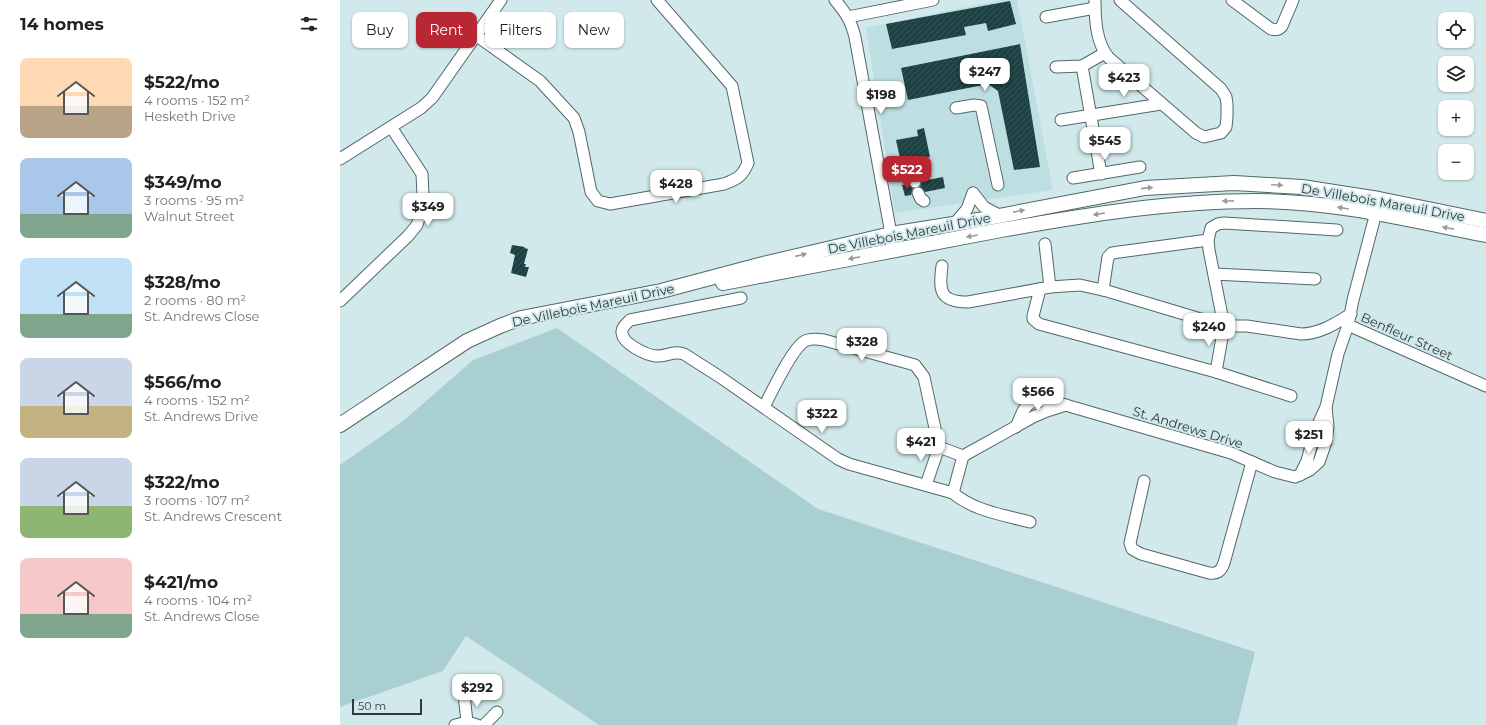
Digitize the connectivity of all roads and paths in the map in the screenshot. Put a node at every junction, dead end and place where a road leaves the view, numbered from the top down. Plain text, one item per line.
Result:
1 (502, 0) edge
2 (657, 0) edge
3 (835, 0) edge
4 (934, 0) edge
5 (1120, 0) edge
6 (1232, 0) edge
7 (1293, 0) edge
8 (1095, 4) edge
9 (848, 17) junction
10 (1046, 17) dead end
11 (477, 36) joint
12 (468, 48) edge
13 (1105, 54) junction
14 (1082, 66) junction
15 (1056, 67) dead end
16 (1161, 104) junction
17 (956, 108) dead end
18 (1091, 116) junction
19 (1061, 120) dead end
20 (391, 127) junction
21 (340, 159) edge
22 (1140, 167) dead end
23 (1101, 174) junction
24 (1073, 178) dead end
25 (998, 185) dead end
26 (1379, 199) junction
27 (1376, 213) junction
28 (1000, 215) junction
29 (1486, 221) edge
30 (955, 223) junction
31 (1337, 230) dead end
32 (891, 234) junction
33 (1486, 235) edge
34 (1208, 240) junction
35 (1045, 244) dead end
36 (892, 250) junction
37 (942, 266) dead end
38 (1214, 274) junction
39 (1314, 279) dead end
40 (1045, 288) junction
41 (1103, 290) junction
42 (741, 298) dead end
43 (340, 301) edge
44 (1349, 320) junction
45 (1224, 326) junction
46 (1216, 372) junction
47 (1486, 386) edge
48 (1291, 396) dead end
49 (764, 407) junction
50 (340, 425) edge
51 (340, 431) edge
52 (939, 447) junction
53 (963, 456) junction
54 (1252, 462) junction
55 (1144, 481) dead end
56 (926, 485) junction
57 (953, 493) junction
58 (1030, 522) dead end
59 (464, 695) dead end
60 (497, 712) dead end
61 (472, 723) edge
62 (455, 725) edge
63 (484, 725) edge

1 - 11 street
2 - 11 street
3 - 9 street
4 - 9 street
5 - 16 street
6 - 7 street
8 - 10 street
8 - 13 street
9 - 32 street
12 - 20 street
13 - 14 street
13 - 16 street
14 - 15 street
14 - 18 street
16 - 18 street
17 - 25 street
18 - 19 street
18 - 23 street
20 - 21 street
20 - 43 street
22 - 23 street
23 - 24 street
26 - 27 street, Benfleur Street
28 -> 26 main road, De Villebois Mareuil Drive
26 - 29 main road, De Villebois Mareuil Drive
33 -> 27 main road, De Villebois Mareuil Drive
27 -> 36 main road, De Villebois Mareuil Drive
27 - 44 street, Benfleur Street
28 - 30 main road, De Villebois Mareuil Drive
28 - 30 street
30 - 32 main road, De Villebois Mareuil Drive
31 - 34 street
32 - 36 street
50 -> 32 main road, De Villebois Mareuil Drive
34 - 38 street
34 - 41 street
35 - 40 street
36 -> 51 main road, De Villebois Mareuil Drive
37 - 40 street
38 - 39 street
38 - 45 street
40 - 41 street
40 - 46 street
41 - 45 street
42 - 49 street
44 - 45 street
44 - 47 street, Benfleur Street
44 - 54 street, St. Andrews Drive
45 - 46 street
46 - 48 street
49 - 52 street
49 - 56 street
52 - 53 street
52 - 56 street
53 - 54 street, St. Andrews Drive
53 - 57 street
54 - 55 street
56 - 57 street
57 - 58 street
59 - 61 street
60 - 63 street
61 - 62 street

